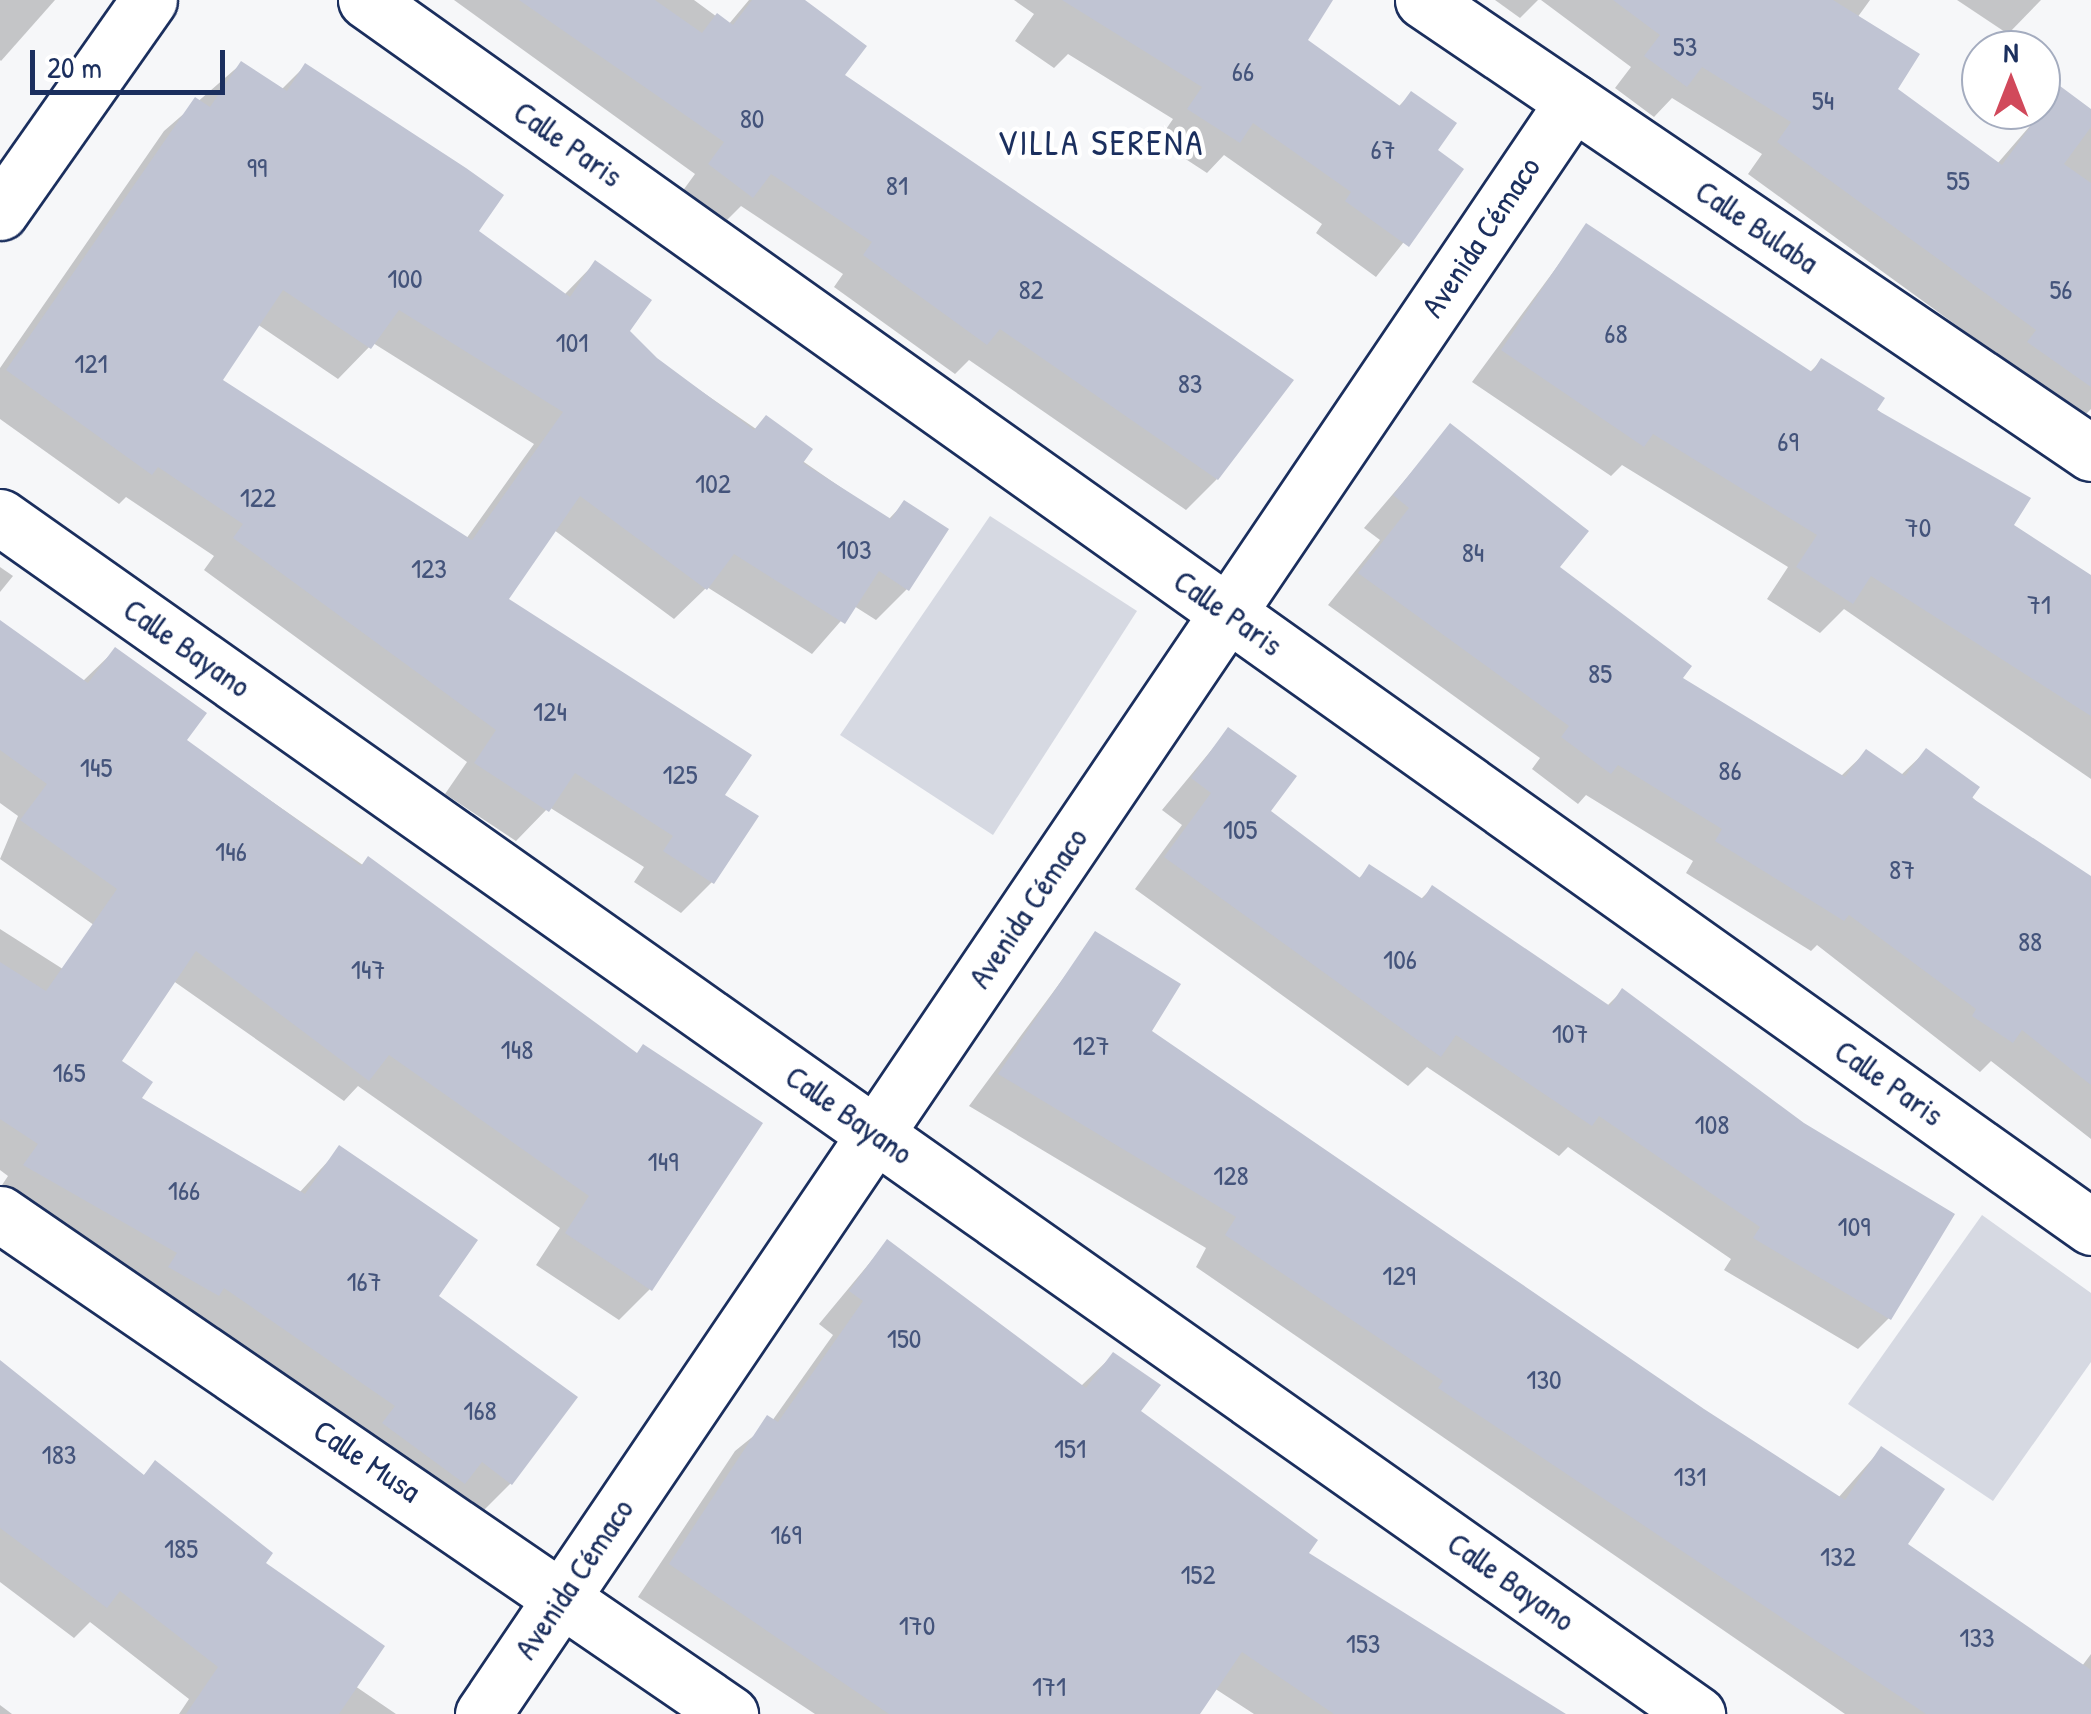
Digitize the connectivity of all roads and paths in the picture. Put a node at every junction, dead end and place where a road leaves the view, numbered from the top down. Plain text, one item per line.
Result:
1 (150, 0) edge
2 (366, 0) edge
3 (1423, 0) edge
4 (1572, 102) junction
5 (0, 212) edge
6 (2091, 453) edge
7 (0, 517) edge
8 (1227, 612) junction
9 (875, 1134) junction
10 (0, 1214) edge
11 (2091, 1227) edge
12 (564, 1593) junction
13 (483, 1714) edge
14 (730, 1714) edge
15 (1697, 1714) edge

1 - 5 street
2 - 8 street, Calle Paris
3 - 4 street, Calle Bulaba
4 - 6 street, Calle Bulaba
4 - 8 street, Avenida Cémaco
7 - 9 street, Calle Bayano
8 - 9 street, Avenida Cémaco
8 - 11 street, Calle Paris
9 - 12 street, Avenida Cémaco
9 - 15 street, Calle Bayano
10 - 12 street, Calle Musa
12 - 13 street, Avenida Cémaco
12 - 14 street, Calle Musa

